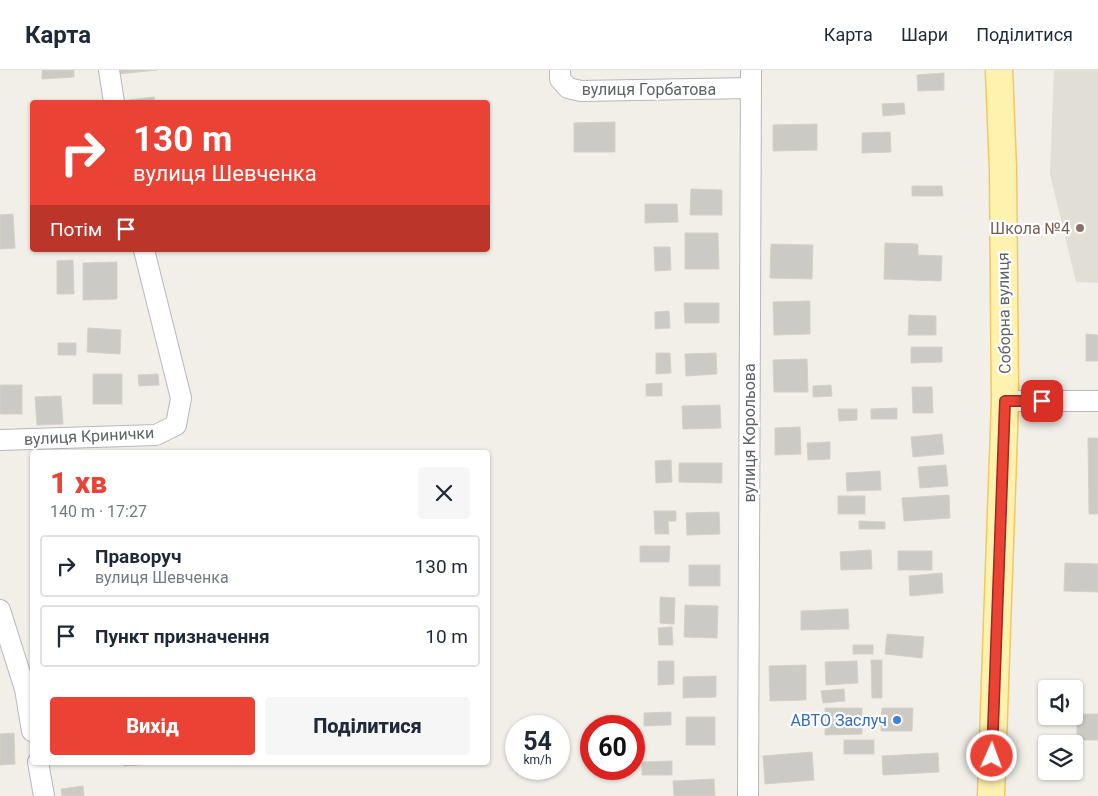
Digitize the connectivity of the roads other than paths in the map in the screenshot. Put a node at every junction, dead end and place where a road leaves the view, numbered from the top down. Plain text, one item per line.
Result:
1 (109, 70) edge
2 (560, 70) edge
3 (999, 70) edge
4 (751, 79) edge
5 (114, 100) edge
6 (144, 252) edge
7 (1005, 401) junction
8 (1098, 401) edge
9 (0, 440) edge
10 (0, 610) edge
11 (30, 719) edge
12 (39, 765) edge
13 (44, 796) edge
14 (748, 796) edge
15 (991, 796) edge

1 - 5 street
2 - 4 street, вулиця Горбатова
3 - 7 main road, Соборна вулиця
4 - 14 street, вулиця Корольова
6 - 9 street, вулиця Кринички
7 - 8 street
7 - 15 main road, Соборна вулиця
10 - 11 street
12 - 13 street

